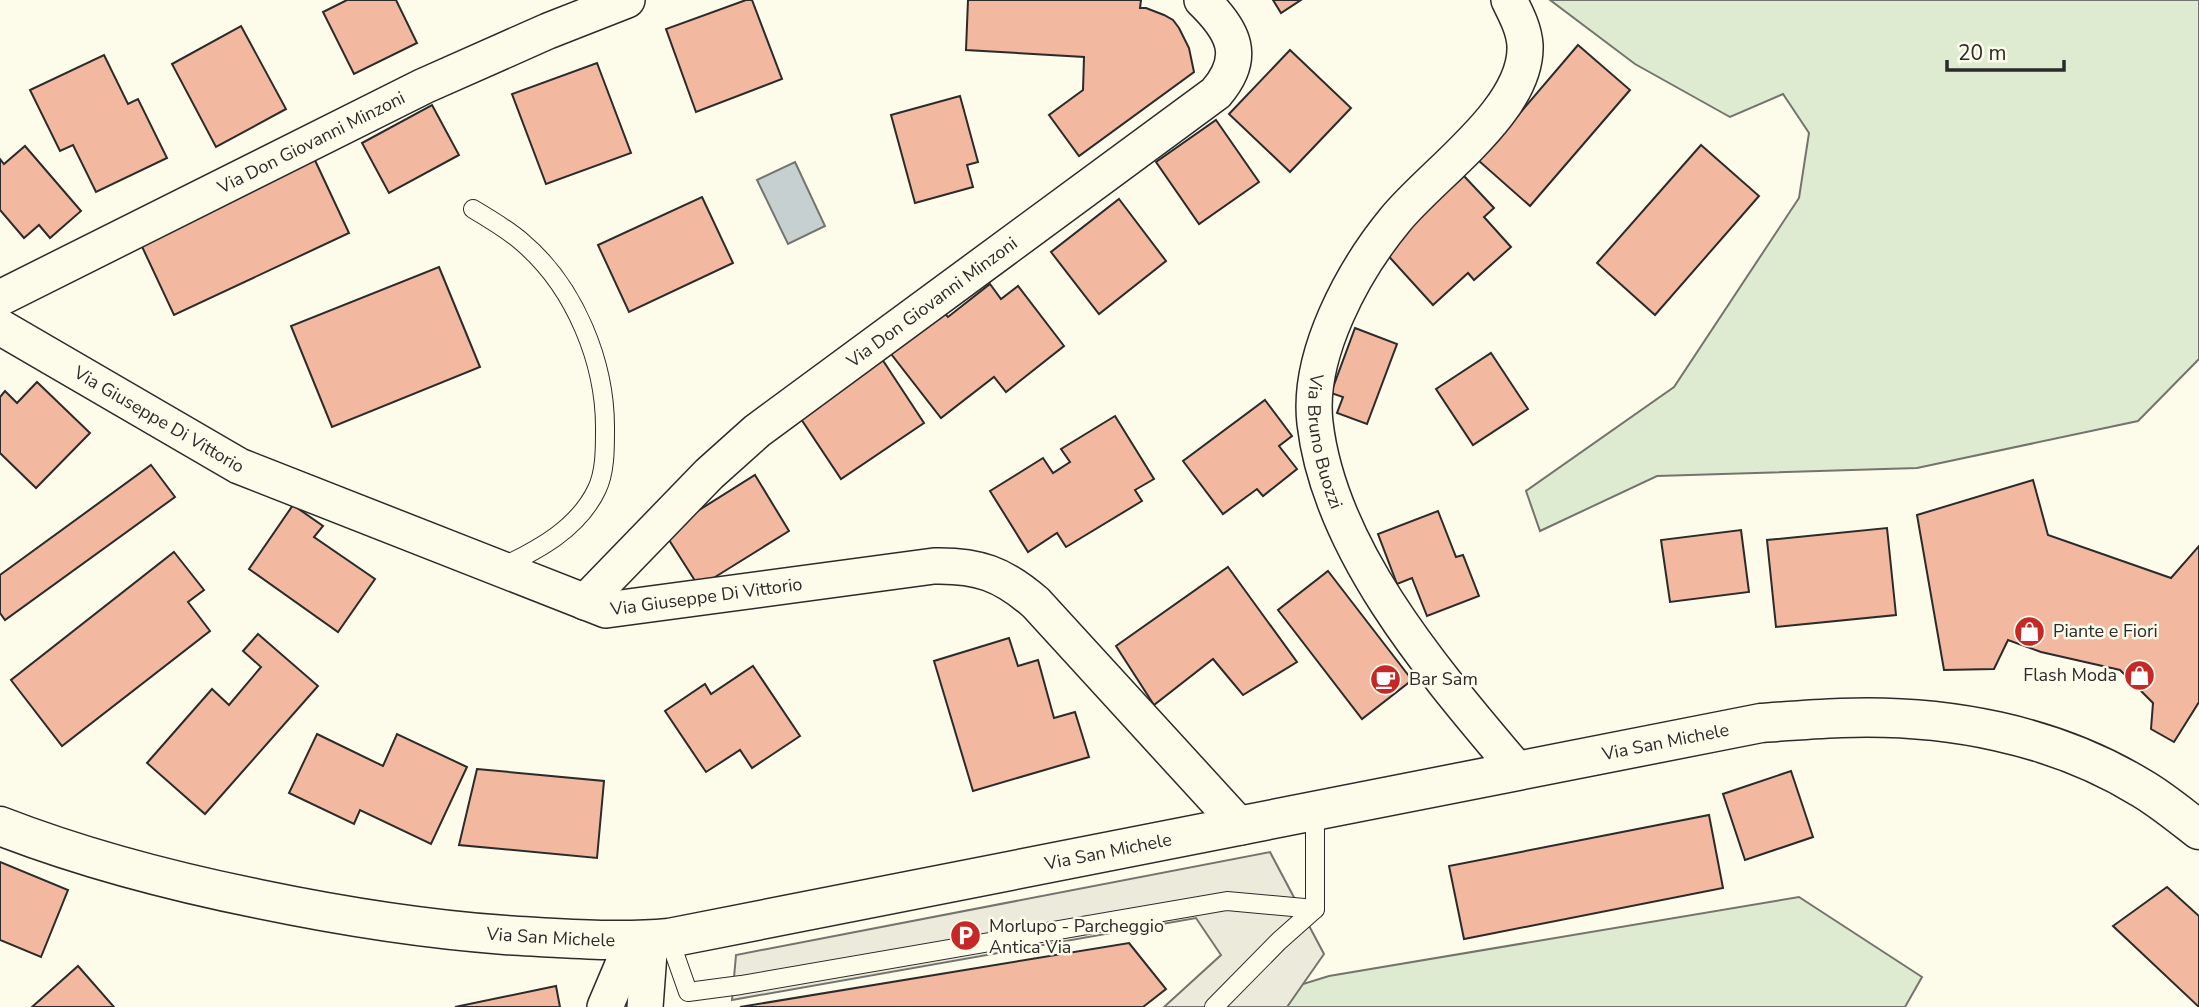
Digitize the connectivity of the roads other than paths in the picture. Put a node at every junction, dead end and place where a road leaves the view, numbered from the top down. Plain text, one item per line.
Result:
1 (627, 0) edge
2 (1202, 0) edge
3 (1509, 0) edge
4 (473, 209) dead end
5 (0, 298) edge
6 (0, 327) edge
7 (500, 568) junction
8 (585, 602) junction
9 (1518, 771) junction
10 (1315, 812) junction
11 (0, 826) edge
12 (1241, 827) junction
13 (2199, 830) edge
14 (1315, 909) junction
15 (651, 940) junction
16 (605, 1007) edge
17 (645, 1007) edge
18 (1214, 1007) edge

1 - 5 street, Via Don Giovanni Minzoni
2 - 8 street, Via Don Giovanni Minzoni
3 - 9 street, Via Bruno Buozzi
4 - 7 lane
6 - 7 street, Via Giuseppe Di Vittorio
7 - 8 street, Via Giuseppe Di Vittorio
8 - 12 street, Via Giuseppe Di Vittorio
9 - 10 main road, Via San Michele
9 - 13 main road, Via San Michele
10 - 12 main road, Via San Michele
10 - 14 lane
11 - 15 main road, Via San Michele
12 - 15 main road, Via San Michele
14 - 15 lane
14 - 18 lane
15 - 16 street
15 - 17 street

